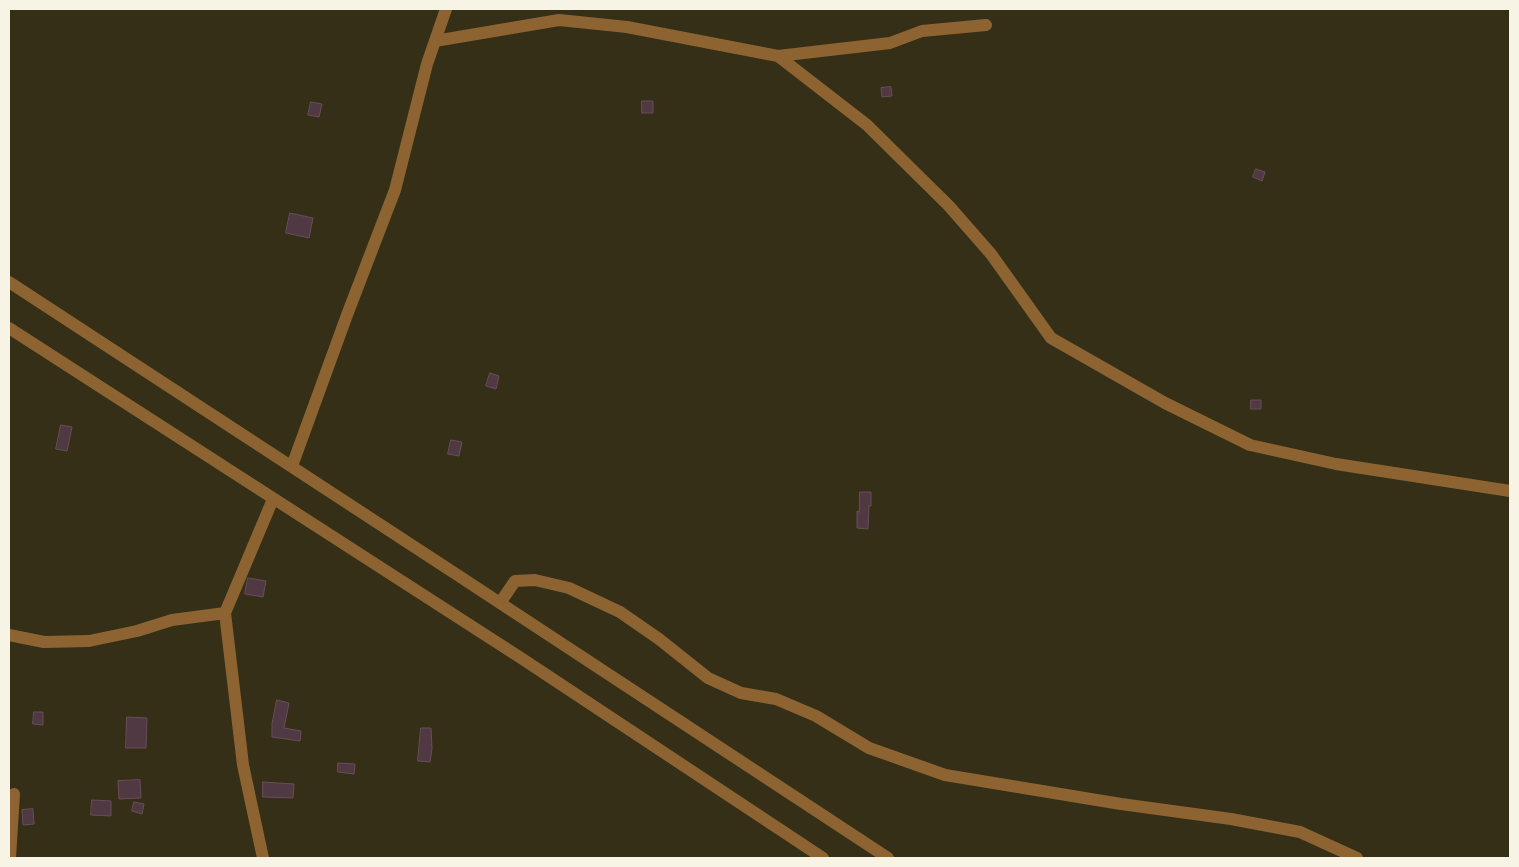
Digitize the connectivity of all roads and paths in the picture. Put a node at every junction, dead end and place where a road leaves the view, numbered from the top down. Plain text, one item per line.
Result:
1 (446, 9) edge
2 (986, 25) dead end
3 (435, 41) junction
4 (778, 56) junction
5 (9, 282) edge
6 (9, 328) edge
7 (292, 466) junction
8 (1510, 491) edge
9 (273, 499) junction
10 (500, 603) junction
11 (225, 613) junction
12 (9, 635) edge
13 (14, 794) dead end
14 (10, 858) edge
15 (263, 858) edge
16 (823, 858) edge
17 (888, 858) edge
18 (1357, 858) edge

1 - 3 street
2 - 4 street
3 - 4 street
3 - 7 street
4 - 8 street
5 - 7 street
6 - 9 street
7 - 10 street
9 - 11 street
9 - 16 street
10 - 17 street
10 - 18 street
11 - 12 street
11 - 15 street
13 - 14 street

